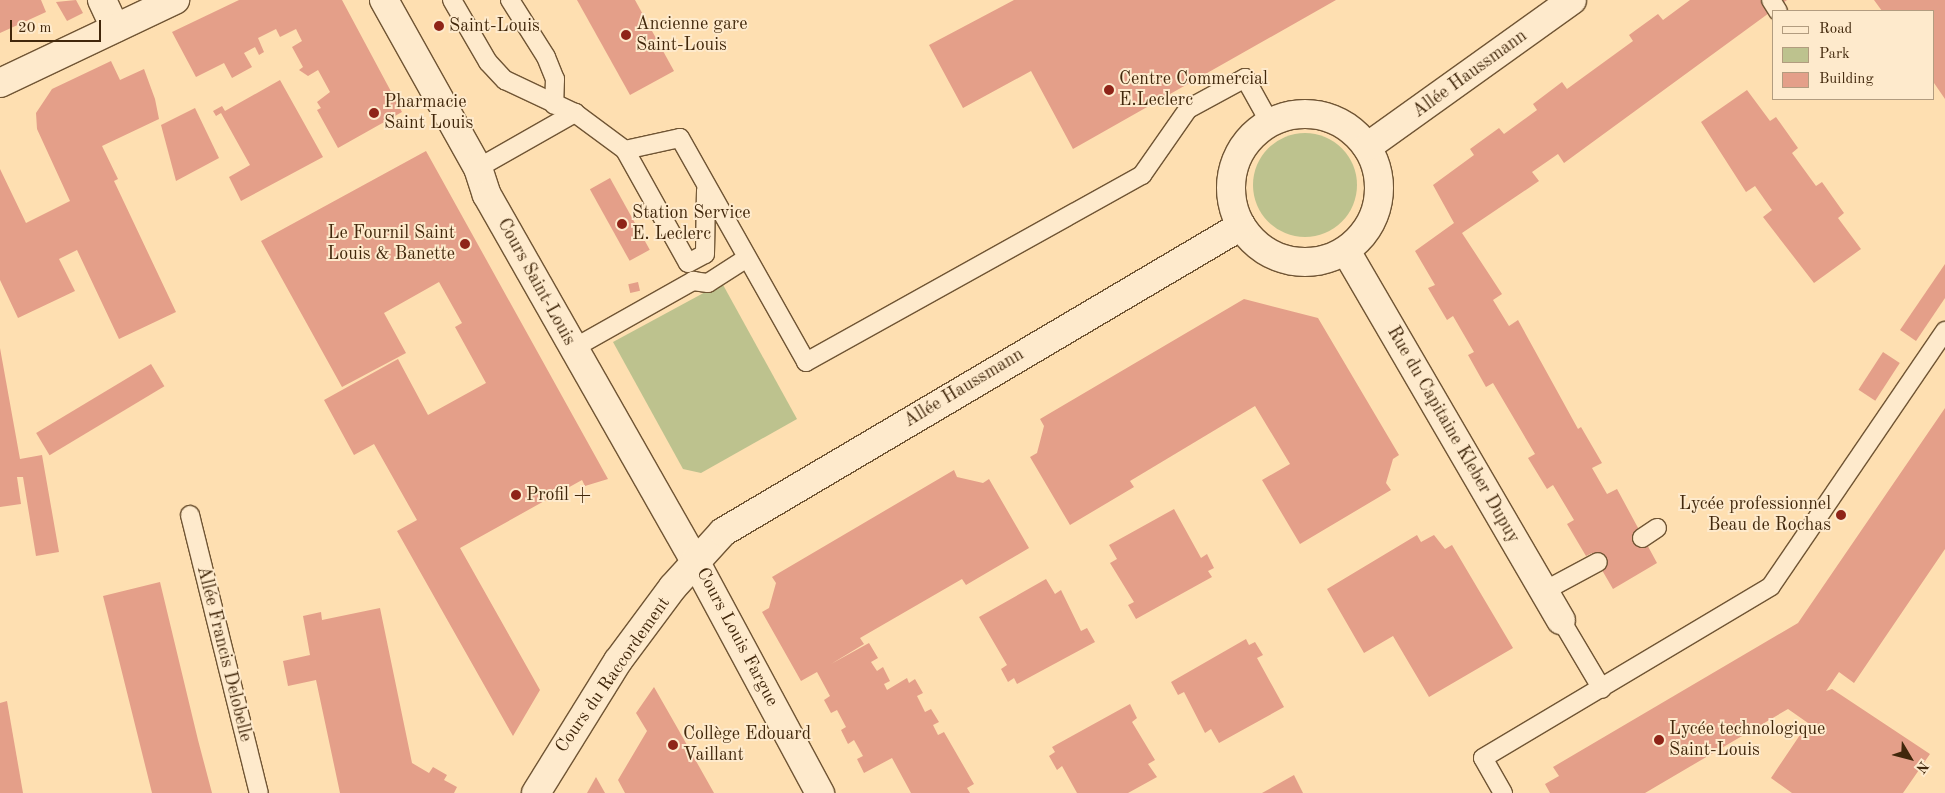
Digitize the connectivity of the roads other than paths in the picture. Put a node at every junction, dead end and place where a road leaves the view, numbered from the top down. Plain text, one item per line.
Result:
1 (102, 0) edge
2 (175, 0) edge
3 (384, 0) edge
4 (452, 0) edge
5 (510, 0) edge
6 (1572, 0) edge
7 (115, 28) junction
8 (0, 83) edge
9 (554, 105) junction
10 (575, 113) junction
11 (1270, 123) junction
12 (1367, 147) junction
13 (625, 150) junction
14 (478, 168) junction
15 (706, 184) junction
16 (1240, 226) junction
17 (1346, 251) junction
18 (747, 258) junction
19 (1945, 331) edge
20 (574, 348) junction
21 (190, 515) dead end
22 (1658, 528) dead end
23 (1642, 538) dead end
24 (695, 560) junction
25 (1598, 562) dead end
26 (1544, 591) junction
27 (1560, 620) joint
28 (1602, 689) junction
29 (259, 793) edge
30 (536, 793) edge
31 (820, 793) edge
32 (1503, 793) edge

1 - 7 street
2 - 7 street
3 - 14 street, Cours Saint-Louis
4 - 9 lane
5 - 9 lane
6 - 12 street, Allée Haussmann
7 - 8 street
9 - 10 lane
10 - 13 lane
10 - 14 lane
11 - 12 street
11 - 16 street
11 - 18 lane
12 - 17 street
13 - 15 lane
13 - 15 lane
14 - 20 street, Cours Saint-Louis
15 - 18 lane
16 - 17 street
16 - 24 street, Allée Haussmann
17 - 26 street, Rue du Capitaine Kleber Dupuy
18 - 20 lane
19 - 28 lane
20 - 24 street, Cours Saint-Louis
21 - 29 lane, Allée Francis Delobelle
22 - 23 lane
24 - 30 street, Cours du Raccordement
24 - 31 street, Cours Louis Fargue
25 - 26 lane
26 - 27 street, Rue du Capitaine Kleber Dupuy
27 - 28 lane
28 - 32 lane

